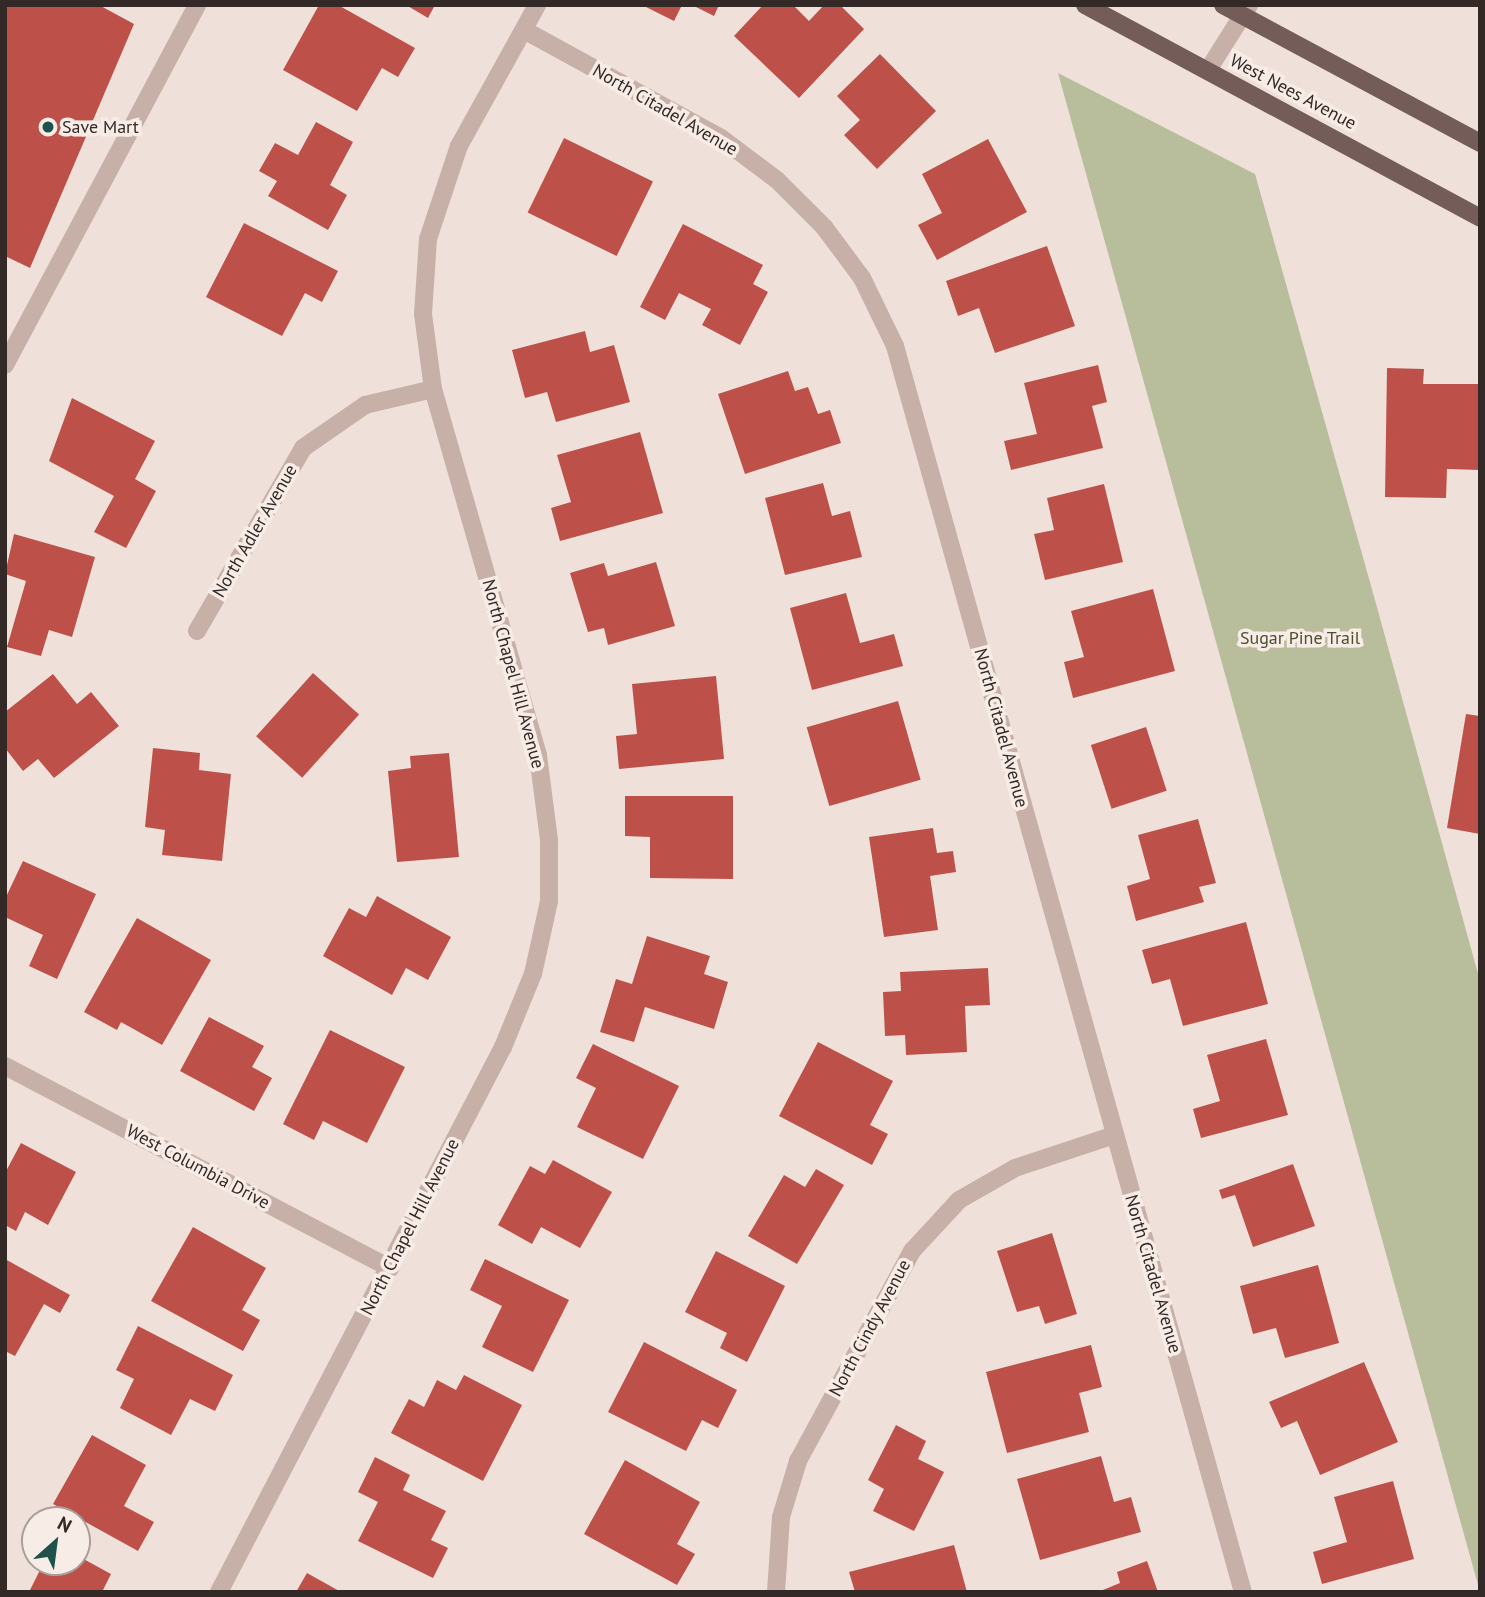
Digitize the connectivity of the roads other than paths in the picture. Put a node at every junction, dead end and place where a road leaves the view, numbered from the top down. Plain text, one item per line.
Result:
1 (197, 5) edge
2 (537, 5) edge
3 (1085, 5) edge
4 (1237, 7) edge
5 (524, 30) junction
6 (1208, 70) junction
7 (1480, 143) edge
8 (1480, 218) edge
9 (5, 365) edge
10 (433, 389) junction
11 (197, 631) dead end
12 (5, 1066) edge
13 (1114, 1135) junction
14 (390, 1268) junction
15 (219, 1592) edge
16 (776, 1592) edge
17 (1243, 1592) edge

1 - 9 street
2 - 5 street, North Chapel Hill Avenue
3 - 6 main road, West Nees Avenue
4 - 6 street
4 - 7 main road
5 - 10 street, North Chapel Hill Avenue
5 - 13 street, North Citadel Avenue
6 - 8 main road, West Nees Avenue
10 - 11 street, North Adler Avenue
10 - 14 street, North Chapel Hill Avenue
12 - 14 street, West Columbia Drive
13 - 16 street, North Cindy Avenue
13 - 17 street, North Citadel Avenue
14 - 15 street, North Chapel Hill Avenue

